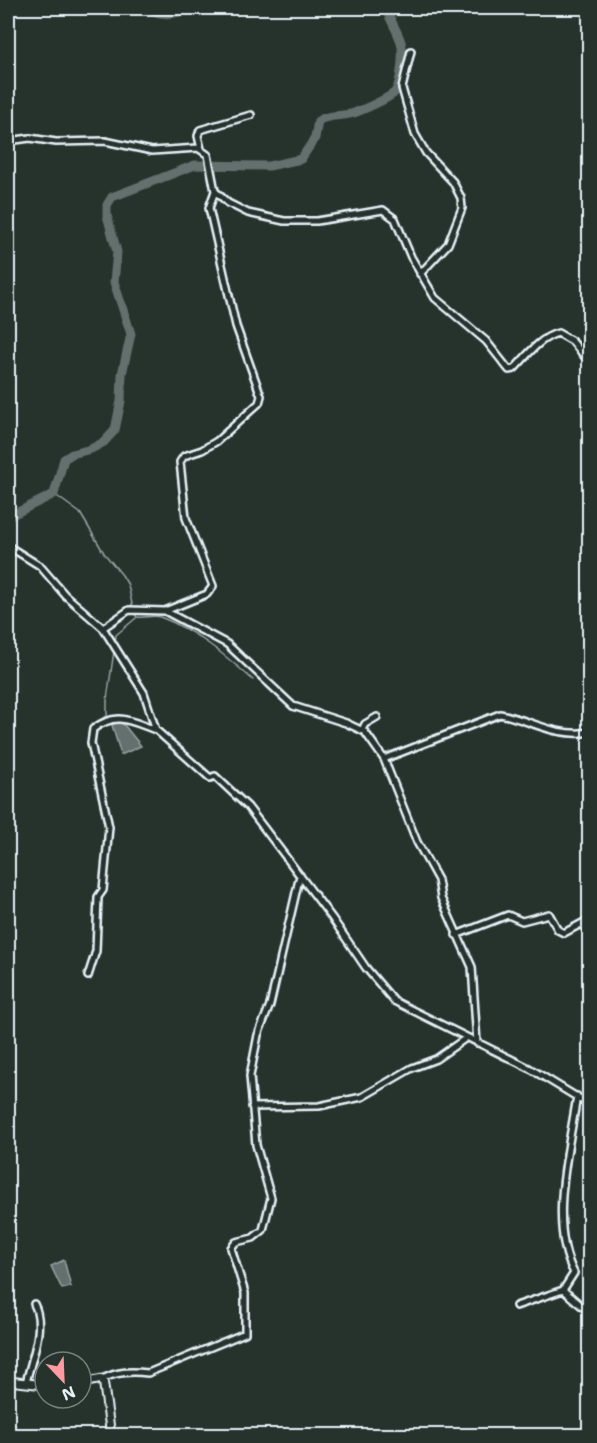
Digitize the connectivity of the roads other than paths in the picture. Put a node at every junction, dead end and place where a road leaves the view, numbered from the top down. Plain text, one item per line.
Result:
1 (411, 51) dead end
2 (250, 115) dead end
3 (8, 141) edge
4 (201, 149) junction
5 (215, 191) junction
6 (420, 274) junction
7 (590, 363) edge
8 (8, 546) edge
9 (165, 611) junction
10 (103, 628) junction
11 (377, 717) dead end
12 (156, 730) junction
13 (362, 730) junction
14 (590, 732) edge
15 (384, 759) junction
16 (300, 875) junction
17 (590, 919) edge
18 (582, 924) junction
19 (456, 935) junction
20 (590, 936) edge
21 (88, 976) dead end
22 (466, 1038) junction
23 (477, 1043) junction
24 (578, 1096) junction
25 (590, 1105) edge
26 (252, 1107) junction
27 (563, 1290) junction
28 (34, 1304) dead end
29 (516, 1306) dead end
30 (590, 1313) edge
31 (103, 1379) junction
32 (93, 1381) edge
33 (8, 1382) edge
34 (26, 1383) junction
35 (33, 1384) edge
36 (111, 1436) edge

1 - 6 street
2 - 4 street
3 - 4 street
4 - 5 street
5 - 6 street
5 - 9 street
6 - 7 street
8 - 10 street
9 - 10 street
9 - 13 street
10 - 12 street
11 - 13 street
12 - 16 street
12 - 21 street
13 - 15 street
14 - 15 street
15 - 19 street
16 - 22 street
16 - 26 street
17 - 18 street
18 - 19 street
18 - 20 street
19 - 23 street
22 - 23 street
22 - 26 street
23 - 24 street
24 - 25 street
24 - 27 street
26 - 31 street
27 - 29 street
27 - 30 street
28 - 34 street
31 - 32 street
31 - 36 street
33 - 34 street
34 - 35 street

